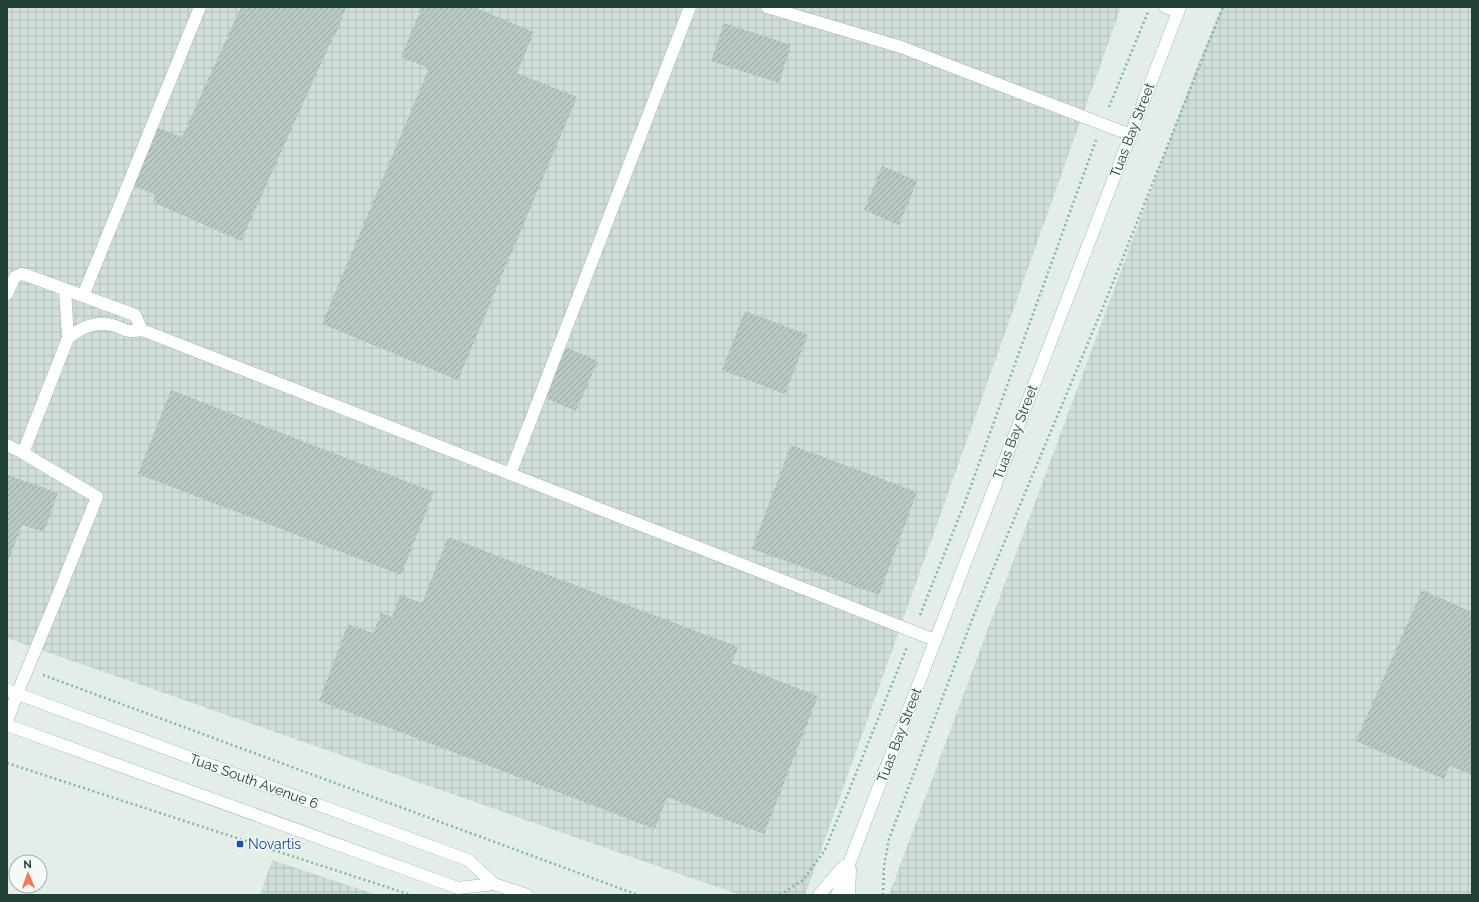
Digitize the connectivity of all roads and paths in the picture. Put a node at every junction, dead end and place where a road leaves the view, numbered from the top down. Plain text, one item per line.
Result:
1 (200, 7) edge
2 (690, 7) edge
3 (767, 7) edge
4 (1150, 7) edge
5 (1165, 7) edge
6 (1223, 7) edge
7 (1179, 9) edge
8 (1102, 124) junction
9 (1131, 135) junction
10 (65, 289) junction
11 (7, 294) edge
12 (83, 296) junction
13 (142, 330) junction
14 (68, 338) junction
15 (7, 445) edge
16 (23, 453) junction
17 (510, 474) junction
18 (913, 632) junction
19 (935, 640) junction
20 (27, 669) junction
21 (12, 692) edge
22 (7, 722) edge
23 (7, 725) edge
24 (7, 763) edge
25 (851, 858) junction
26 (494, 884) junction
27 (411, 895) edge
28 (527, 895) edge
29 (638, 895) edge
30 (780, 895) edge
31 (819, 895) edge
32 (837, 895) edge
33 (849, 895) edge
34 (883, 895) edge

1 - 12 street
2 - 17 street
3 - 8 street
4 - 8 path
5 - 7 street
6 - 34 path
7 - 9 street, Tuas Bay Street
8 - 9 street
8 - 18 path
9 - 19 street, Tuas Bay Street
10 - 11 street
10 - 12 street
10 - 14 street
12 - 13 street
13 - 14 street
13 - 17 street
14 - 16 street
15 - 16 street
16 - 20 street
17 - 18 street
18 - 19 street
18 - 30 path
19 - 25 street, Tuas Bay Street
20 - 21 street
20 - 29 path
21 - 22 street
21 - 26 street, Tuas South Avenue 6
23 - 26 street, Tuas South Avenue 6
24 - 27 path
25 - 31 street, Tuas Bay Street
25 - 32 street, Tuas Bay Street
25 - 33 street, Tuas Bay Street
26 - 28 street, Tuas South Avenue 6

